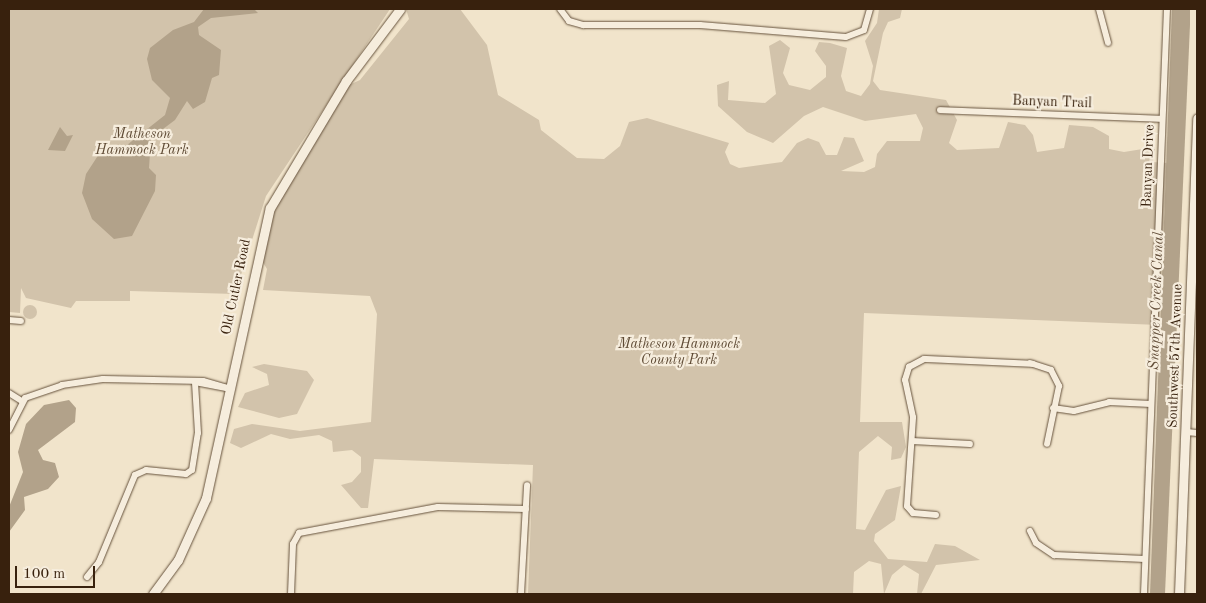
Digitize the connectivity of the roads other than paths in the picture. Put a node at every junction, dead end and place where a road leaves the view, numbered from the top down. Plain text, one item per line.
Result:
1 (400, 9) edge
2 (560, 9) edge
3 (870, 9) edge
4 (1099, 9) edge
5 (1167, 9) edge
6 (1108, 43) dead end
7 (940, 110) dead end
8 (1197, 118) edge
9 (1162, 119) junction
10 (1196, 215) edge
11 (9, 320) edge
12 (20, 320) dead end
13 (195, 382) junction
14 (228, 388) junction
15 (9, 393) edge
16 (22, 401) junction
17 (1151, 404) junction
18 (1053, 408) junction
19 (9, 430) edge
20 (1186, 432) junction
21 (1197, 432) edge
22 (912, 441) junction
23 (970, 444) dead end
24 (1047, 444) dead end
25 (527, 485) dead end
26 (526, 509) junction
27 (936, 515) dead end
28 (1030, 531) dead end
29 (1145, 560) junction
30 (87, 577) dead end
31 (153, 594) edge
32 (291, 594) edge
33 (521, 594) edge
34 (1144, 594) edge
35 (1179, 594) edge

1 - 14 main road, Old Cutler Road
2 - 3 street
4 - 6 street
5 - 9 street, Banyan Drive
7 - 9 street, Banyan Trail
8 - 10 main road, Southwest 57th Avenue
9 - 17 street, Banyan Drive
10 - 20 main road, Southwest 57th Avenue
11 - 12 street
13 - 14 street
13 - 16 street
13 - 30 street
14 - 31 main road, Old Cutler Road
15 - 16 street
16 - 19 street
17 - 18 street
17 - 29 street, Banyan Drive
18 - 22 street
18 - 24 street
20 - 21 street
20 - 35 main road, Southwest 57th Avenue
22 - 23 street
22 - 27 street
25 - 26 street
26 - 32 street
26 - 33 street
28 - 29 street
29 - 34 street, Banyan Drive

